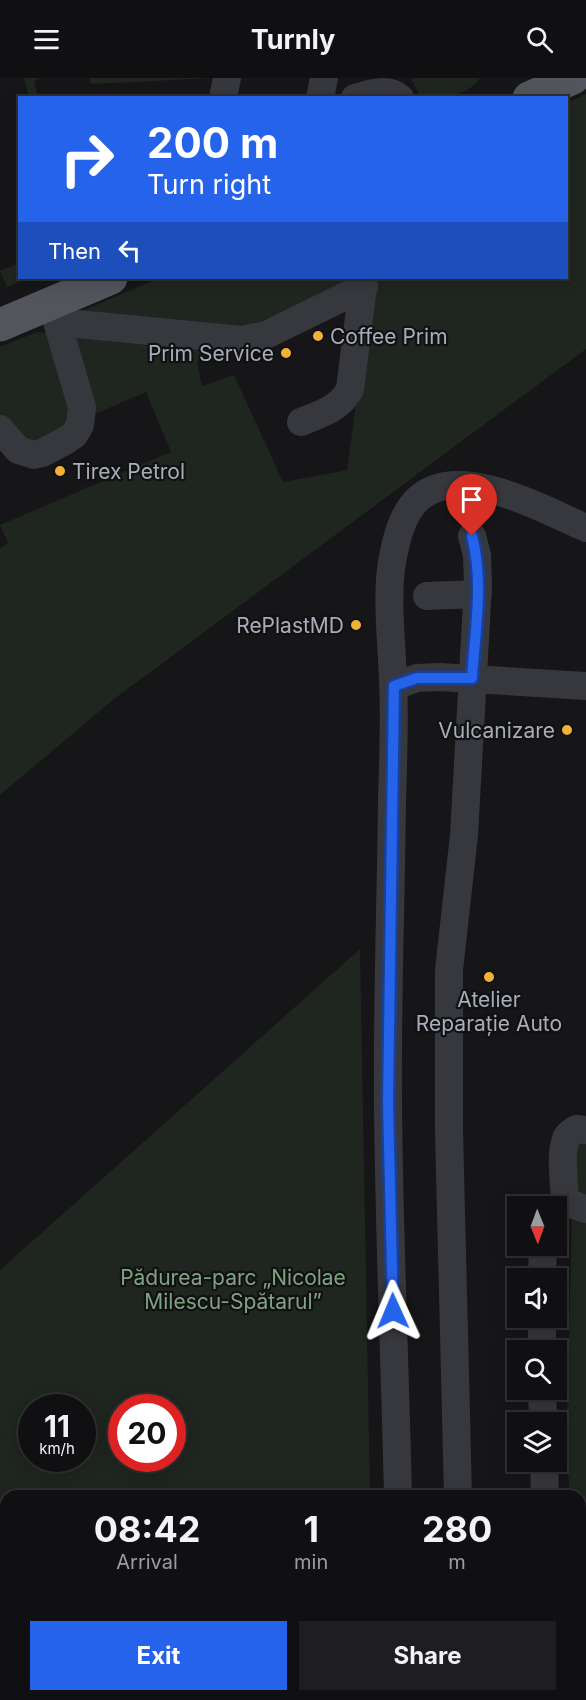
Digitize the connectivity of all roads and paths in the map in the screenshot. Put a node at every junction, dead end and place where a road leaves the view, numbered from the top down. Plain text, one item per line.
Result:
1 (227, 78) edge
2 (324, 78) edge
3 (573, 78) edge
4 (224, 96) edge
5 (320, 96) edge
6 (365, 96) edge
7 (398, 96) edge
8 (532, 96) edge
9 (109, 279) edge
10 (364, 282) edge
11 (54, 313) junction
12 (0, 325) edge
13 (301, 422) dead end
14 (0, 429) edge
15 (586, 528) edge
16 (472, 536) dead end
17 (478, 594) junction
18 (427, 596) dead end
19 (472, 678) junction
20 (394, 686) junction
21 (586, 686) edge
22 (586, 1130) edge
23 (586, 1209) edge
24 (544, 1472) edge
25 (398, 1490) edge
26 (458, 1490) edge
27 (545, 1490) edge

1 - 4 lane
2 - 5 lane
3 - 8 main road
6 - 7 lane
9 - 11 main road
10 - 11 lane
10 - 13 lane
11 - 12 main road
11 - 14 lane
15 - 20 lane
16 - 17 lane
17 - 18 lane
17 - 19 lane
19 - 20 lane
19 - 21 lane
19 - 26 lane
20 - 25 lane
22 - 23 lane
24 - 27 lane

